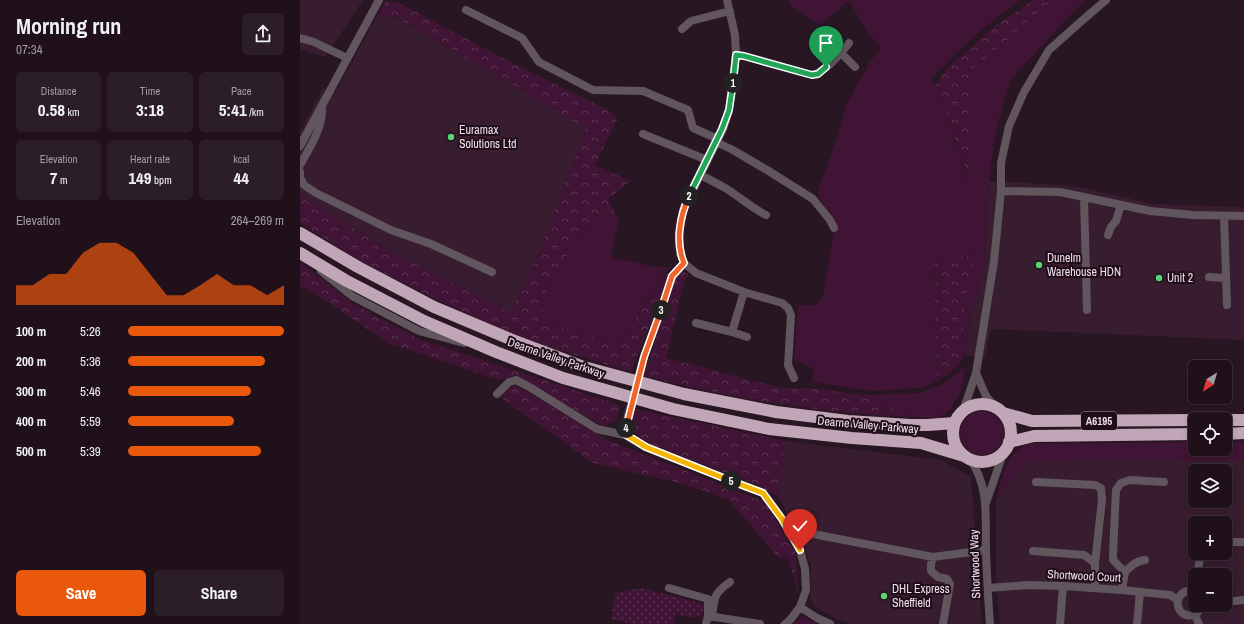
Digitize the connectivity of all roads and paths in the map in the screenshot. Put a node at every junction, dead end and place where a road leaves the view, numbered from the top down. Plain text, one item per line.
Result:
1 (379, 0) edge
2 (727, 0) edge
3 (1106, 0) edge
4 (466, 10) dead end
5 (730, 10) junction
6 (682, 29) dead end
7 (300, 38) edge
8 (850, 43) dead end
9 (840, 53) junction
10 (736, 55) junction
11 (347, 58) junction
12 (855, 67) dead end
13 (322, 106) junction
14 (643, 134) dead end
15 (717, 141) junction
16 (300, 146) edge
17 (707, 160) junction
18 (300, 165) edge
19 (300, 172) edge
20 (700, 175) junction
21 (1001, 191) junction
22 (1084, 196) junction
23 (1121, 205) junction
24 (766, 215) dead end
25 (1224, 216) junction
26 (1244, 216) edge
27 (834, 228) dead end
28 (300, 233) edge
29 (1108, 235) dead end
30 (300, 253) edge
31 (684, 263) junction
32 (492, 272) dead end
33 (1209, 277) dead end
34 (1226, 278) junction
35 (744, 292) junction
36 (1227, 306) dead end
37 (1087, 310) dead end
38 (696, 323) dead end
39 (732, 332) junction
40 (747, 337) dead end
41 (976, 373) junction
42 (794, 378) dead end
43 (497, 394) dead end
44 (963, 411) junction
45 (1000, 411) junction
46 (1188, 420) edge
47 (1232, 420) edge
48 (1244, 420) edge
49 (954, 423) junction
50 (625, 434) junction
51 (1188, 434) edge
52 (1232, 434) edge
53 (1244, 434) edge
54 (1007, 447) junction
55 (967, 458) junction
56 (1036, 482) dead end
57 (1164, 482) dead end
58 (986, 504) junction
59 (813, 534) dead end
60 (1232, 542) edge
61 (1244, 542) edge
62 (986, 550) junction
63 (1033, 551) dead end
64 (933, 557) junction
65 (1145, 560) dead end
66 (1095, 563) junction
67 (1125, 572) junction
68 (730, 582) dead end
69 (1063, 586) junction
70 (669, 588) dead end
71 (988, 588) junction
72 (1095, 588) junction
73 (1122, 590) junction
74 (1188, 591) edge
75 (1140, 592) junction
76 (1178, 600) junction
77 (1244, 600) edge
78 (1232, 601) edge
79 (800, 607) junction
80 (1198, 612) edge
81 (1195, 615) junction
82 (709, 619) edge
83 (760, 624) edge
84 (785, 624) edge
85 (830, 624) edge
86 (943, 624) edge
87 (990, 624) edge
88 (1060, 624) edge
89 (1137, 624) edge
90 (1199, 624) edge

1 - 11 street
2 - 5 street
3 - 21 street
4 - 15 street
5 - 6 street
5 - 10 street
7 - 11 street
8 - 9 street
9 - 10 street
9 - 12 street
10 - 15 street
11 - 13 street
13 - 16 street
13 - 18 street
14 - 17 street
15 - 17 street
15 - 27 street
17 - 20 street
19 - 32 street
20 - 24 street
20 - 31 street
21 - 22 street
21 - 41 street
22 - 23 street
22 - 37 street
23 - 25 street
23 - 29 street
25 - 26 street
25 - 34 street
28 - 49 highway, Dearne Valley Parkway
30 - 55 highway, Dearne Valley Parkway / A6195
31 - 35 street
31 - 50 street
33 - 34 street
34 - 36 street
35 - 39 street
35 - 42 street
38 - 39 street
39 - 40 street
41 - 44 street
41 - 45 street
43 - 50 street
44 - 45 highway, A6195
44 - 49 highway
45 - 46 highway, A6195
45 - 54 highway
47 - 48 highway
49 - 55 highway
50 - 79 street
51 - 54 highway, A6195
52 - 53 highway
54 - 55 highway, A6195
54 - 58 street, Shortwood Way
55 - 58 street, Shortwood Way
56 - 66 street
57 - 67 street
58 - 62 street, Shortwood Way
59 - 64 street
60 - 61 street
62 - 64 street
62 - 71 street, Shortwood Way
63 - 66 street
64 - 86 street
65 - 67 street
66 - 72 street
67 - 73 street
68 - 82 street
69 - 71 street, Shortwood Court
69 - 72 street, Shortwood Court
69 - 88 street
70 - 82 street
71 - 87 street, Shortwood Way
72 - 73 street, Shortwood Court
73 - 75 street, Shortwood Court
74 - 76 street
75 - 76 street, Shortwood Court
75 - 89 street
76 - 81 street
77 - 78 street
79 - 84 street
79 - 85 street
80 - 81 street
81 - 90 street
82 - 83 street

